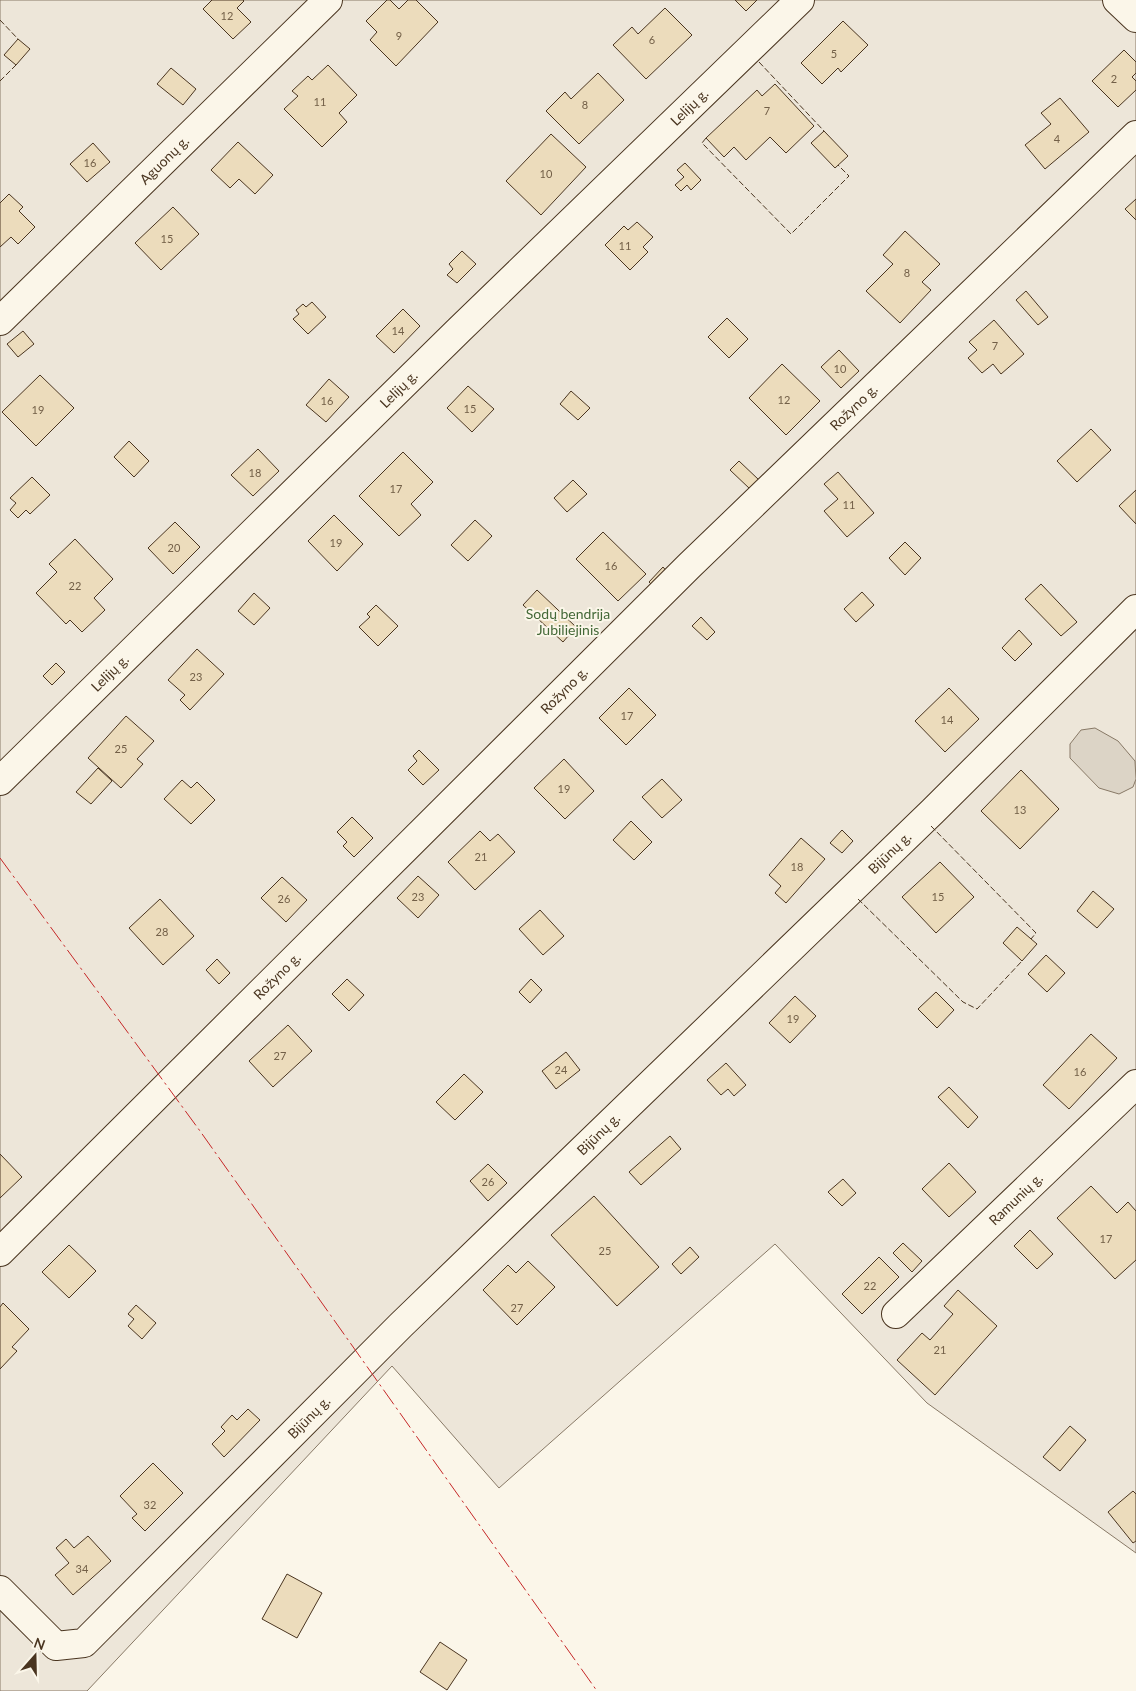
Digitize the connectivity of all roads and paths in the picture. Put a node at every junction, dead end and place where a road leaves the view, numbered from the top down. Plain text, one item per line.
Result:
1 (328, 0) edge
2 (800, 0) edge
3 (1118, 0) edge
4 (1136, 18) edge
5 (1136, 135) edge
6 (0, 321) edge
7 (1136, 609) edge
8 (0, 780) edge
9 (1136, 1084) edge
10 (0, 1252) edge
11 (896, 1314) dead end
12 (0, 1590) edge

1 - 6 street, Aguonų g.
2 - 8 street, Lelijų g.
3 - 4 street
5 - 10 street, Rožyno g.
7 - 12 street, Bijūnų g.
9 - 11 street, Ramunių g.

